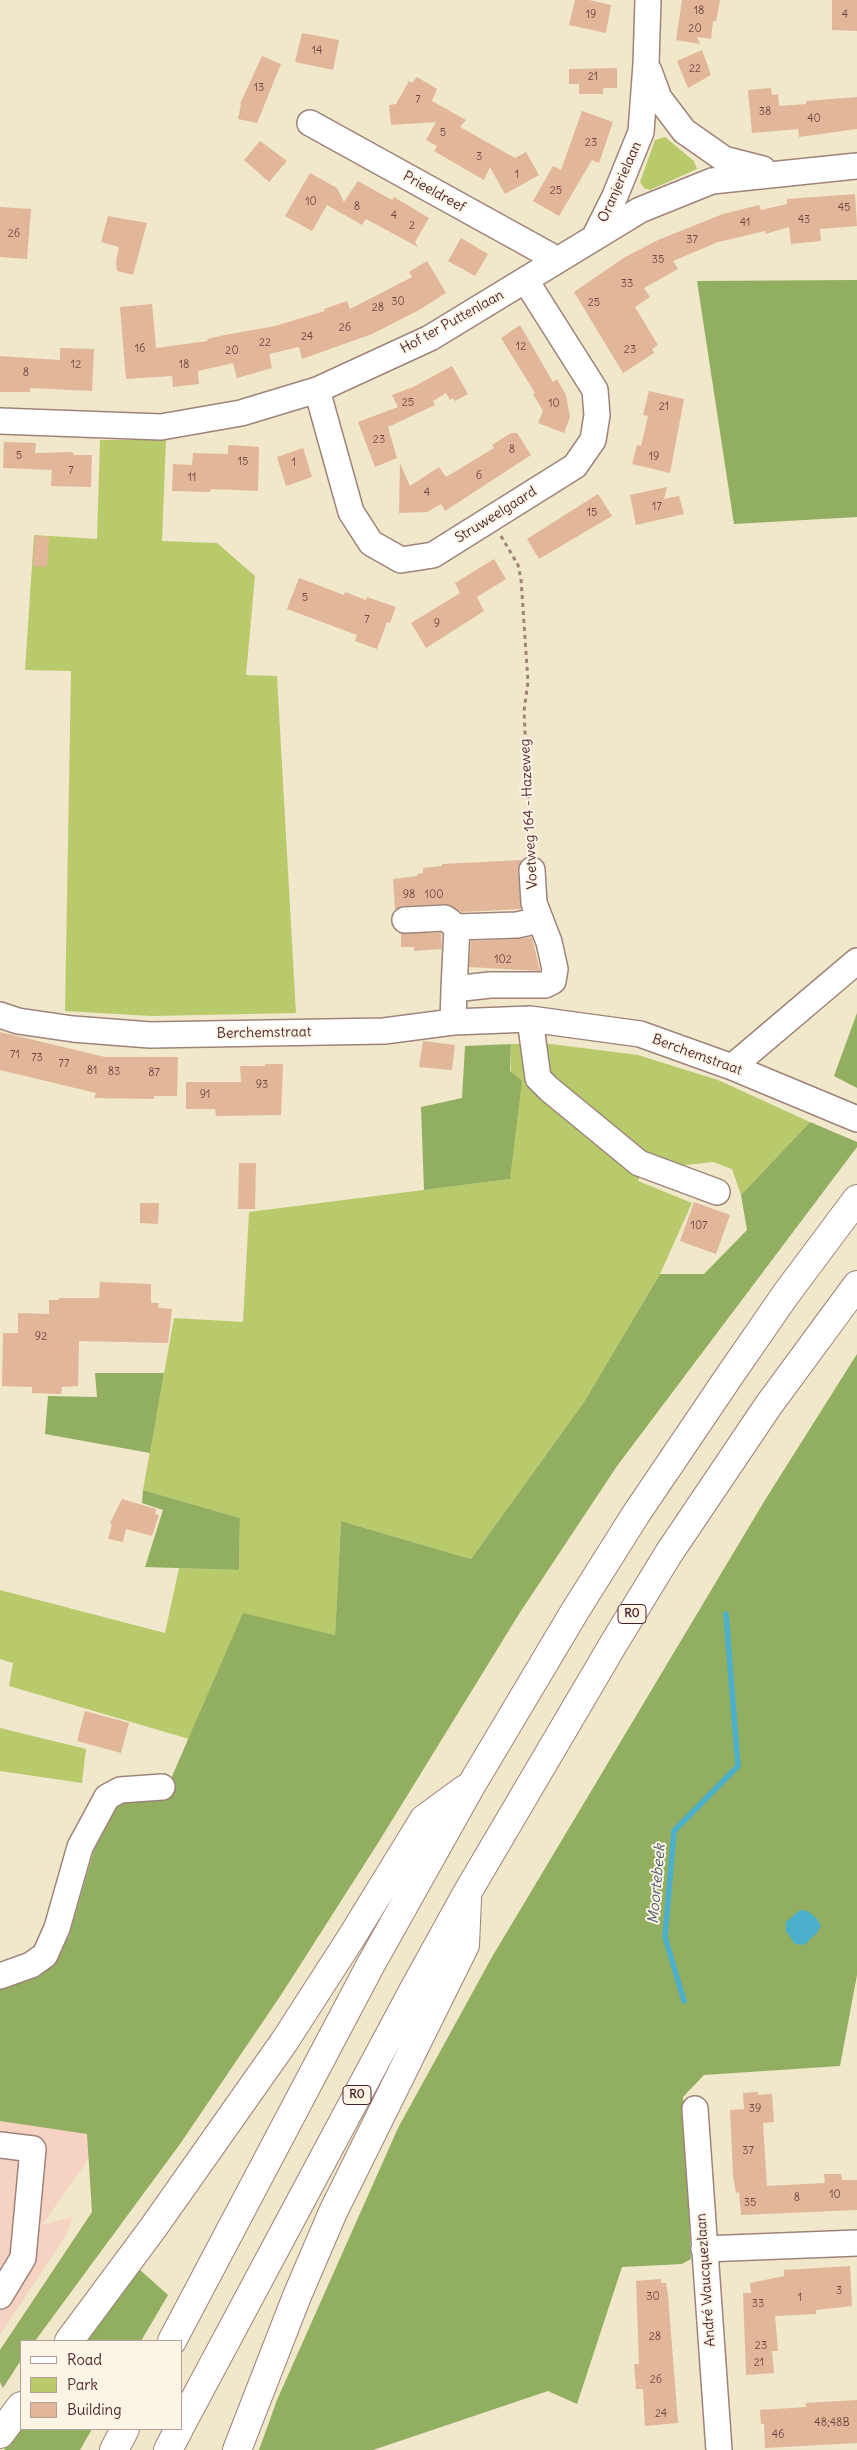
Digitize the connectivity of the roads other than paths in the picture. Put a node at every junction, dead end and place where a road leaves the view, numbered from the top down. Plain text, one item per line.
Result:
1 (648, 0) edge
2 (646, 64) junction
3 (310, 123) dead end
4 (857, 166) edge
5 (780, 174) junction
6 (594, 238) junction
7 (558, 260) junction
8 (526, 281) junction
9 (317, 390) junction
10 (0, 421) edge
11 (532, 870) road end
12 (405, 920) dead end
13 (540, 920) junction
14 (457, 927) junction
15 (857, 961) edge
16 (454, 989) junction
17 (0, 1015) edge
18 (530, 1019) junction
19 (454, 1022) junction
20 (732, 1067) junction
21 (857, 1119) edge
22 (717, 1192) dead end
23 (857, 1200) edge
24 (857, 1285) edge
25 (472, 1784) junction
26 (162, 1787) dead end
27 (467, 1892) junction
28 (0, 1976) edge
29 (695, 2109) dead end
30 (0, 2145) edge
31 (857, 2242) edge
32 (704, 2249) junction
33 (0, 2296) edge
34 (70, 2340) edge
35 (173, 2340) edge
36 (20, 2407) edge
37 (182, 2423) edge
38 (125, 2430) edge
39 (178, 2430) edge
40 (0, 2434) edge
41 (114, 2450) edge
42 (168, 2450) edge
43 (237, 2450) edge
44 (719, 2450) edge

1 - 2 street, Oranjerielaan
2 - 5 street, Oranjerielaan
2 - 6 street, Oranjerielaan
3 - 7 street, Prieeldreef
4 - 5 street, Hof ter Puttenlaan
5 - 6 street, Hof ter Puttenlaan
6 - 7 street, Hof ter Puttenlaan
7 - 8 street, Hof ter Puttenlaan
8 - 9 street, Hof ter Puttenlaan
8 - 9 street, Struweelgaard
9 - 10 street, Hof ter Puttenlaan
11 - 13 street, Voetweg 164 - Hazeweg
12 - 14 street
13 - 14 street
13 - 16 street, Voetweg 164 - Hazeweg
14 - 16 street
15 - 20 street
16 - 19 street
17 - 19 street, Berchemstraat
18 - 19 street, Berchemstraat
18 - 20 street, Berchemstraat
18 - 22 street
20 - 21 street, Berchemstraat
23 - 25 highway
24 - 27 highway, R0
25 - 34 highway
25 - 35 highway
26 - 28 street
27 - 37 highway, R0
27 - 43 highway
29 - 32 street, André Waucquezlaan
30 - 33 street
31 - 32 street
32 - 44 street, André Waucquezlaan
36 - 40 highway
38 - 41 highway
39 - 42 highway

